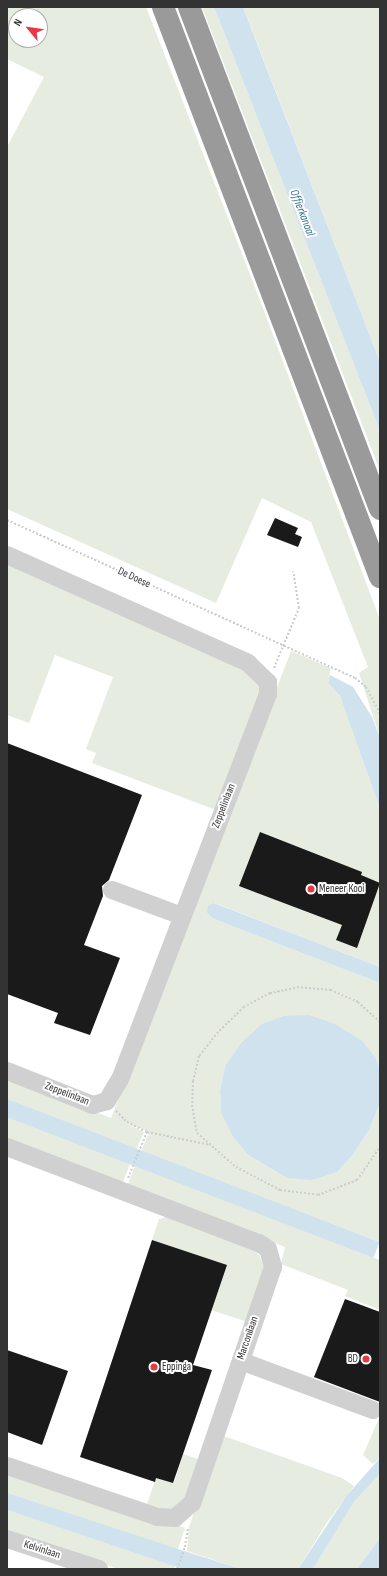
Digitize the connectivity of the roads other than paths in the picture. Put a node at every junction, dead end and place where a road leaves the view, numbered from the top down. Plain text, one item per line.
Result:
1 (163, 7) edge
2 (189, 7) edge
3 (380, 509) edge
4 (7, 555) edge
5 (380, 577) edge
6 (112, 890) dead end
7 (182, 916) junction
8 (7, 1071) edge
9 (7, 1147) edge
10 (241, 1361) junction
11 (373, 1410) dead end
12 (7, 1466) edge
13 (7, 1539) edge
14 (99, 1569) edge

1 - 5 highway
2 - 3 highway
4 - 7 street, Zeppelinlaan
6 - 7 street
7 - 8 street, Zeppelinlaan
9 - 10 street, Marconilaan
10 - 11 street
10 - 12 street, Marconilaan
13 - 14 street, Kelvinlaan

